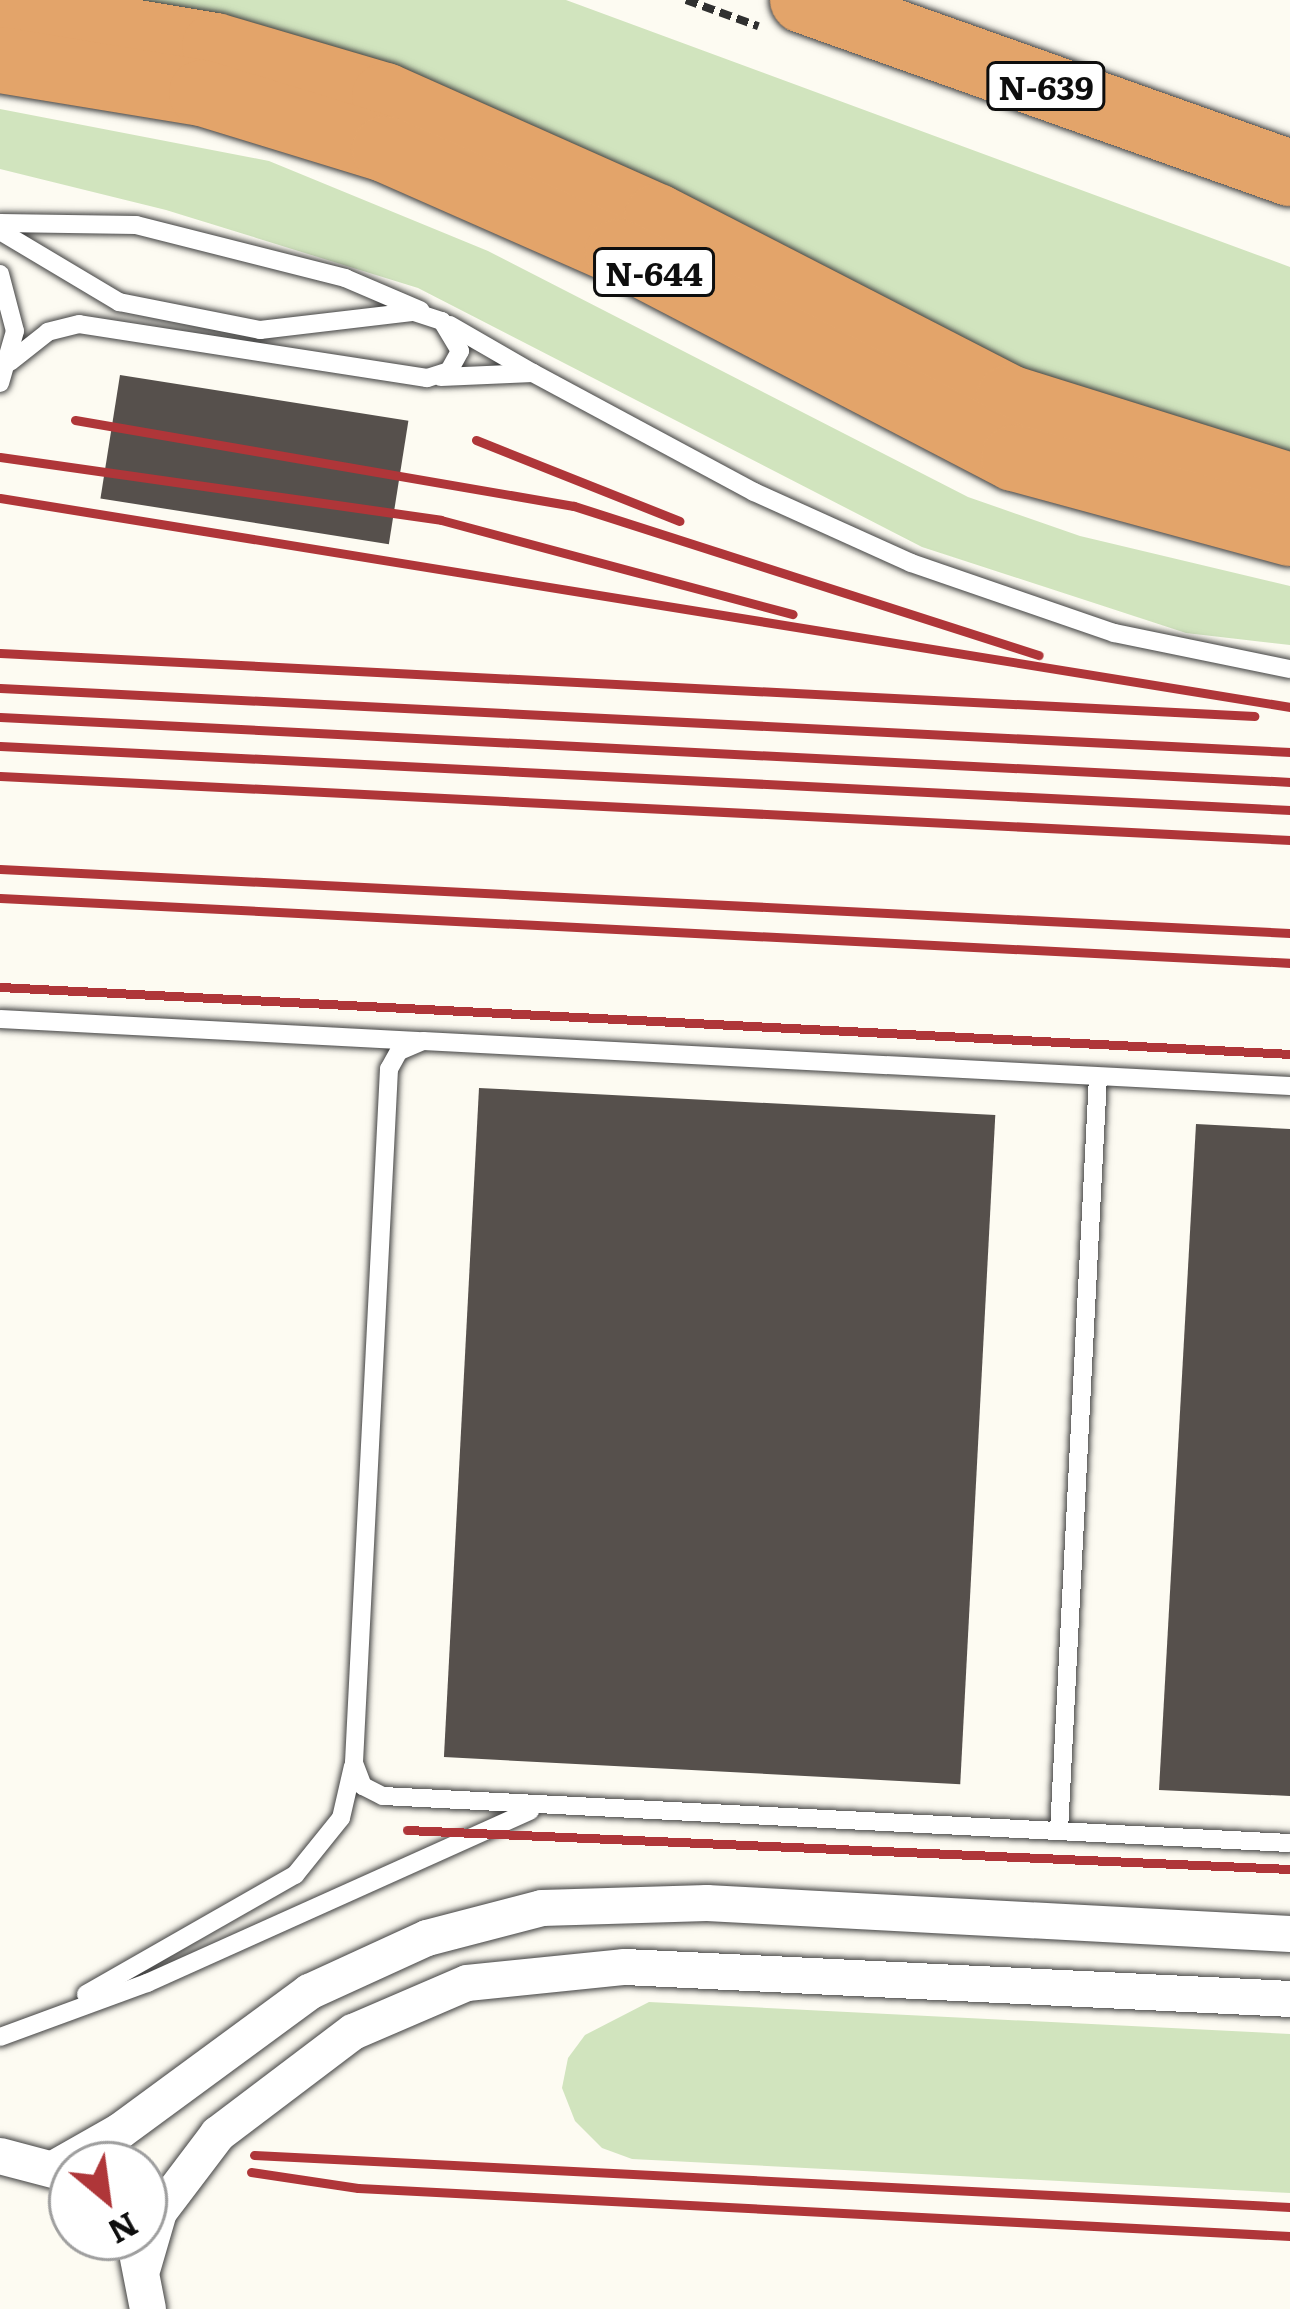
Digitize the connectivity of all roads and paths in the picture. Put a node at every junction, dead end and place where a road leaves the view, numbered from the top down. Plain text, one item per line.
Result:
1 (803, 0) edge
2 (0, 10) edge
3 (0, 60) edge
4 (1290, 173) edge
5 (0, 227) edge
6 (0, 274) edge
7 (442, 321) junction
8 (10, 362) junction
9 (533, 373) junction
10 (438, 377) junction
11 (0, 383) edge
12 (1290, 486) edge
13 (1290, 532) edge
14 (1290, 668) edge
15 (0, 1019) edge
16 (423, 1041) junction
17 (1098, 1077) junction
18 (1290, 1086) edge
19 (353, 1763) junction
20 (564, 1806) junction
21 (1059, 1832) junction
22 (1290, 1843) edge
23 (1290, 1934) edge
24 (1290, 1999) edge
25 (56, 2012) junction
26 (0, 2037) edge
27 (107, 2141) edge
28 (0, 2156) edge
29 (48, 2167) edge
30 (168, 2197) edge
31 (139, 2261) edge
32 (148, 2309) edge

1 - 4 highway, N-639
2 - 12 highway, N-644
3 - 13 highway, N-644
5 - 7 lane
5 - 7 lane
6 - 8 lane
7 - 9 lane
7 - 10 lane
8 - 10 lane
8 - 11 lane
9 - 10 lane
9 - 14 lane
15 - 16 lane
16 - 17 lane
16 - 19 lane
17 - 18 lane
17 - 21 lane
19 - 20 lane
19 - 25 lane
20 - 21 lane
20 - 25 lane
21 - 22 lane
23 - 27 street
24 - 30 street
25 - 26 lane
28 - 29 street
31 - 32 street

